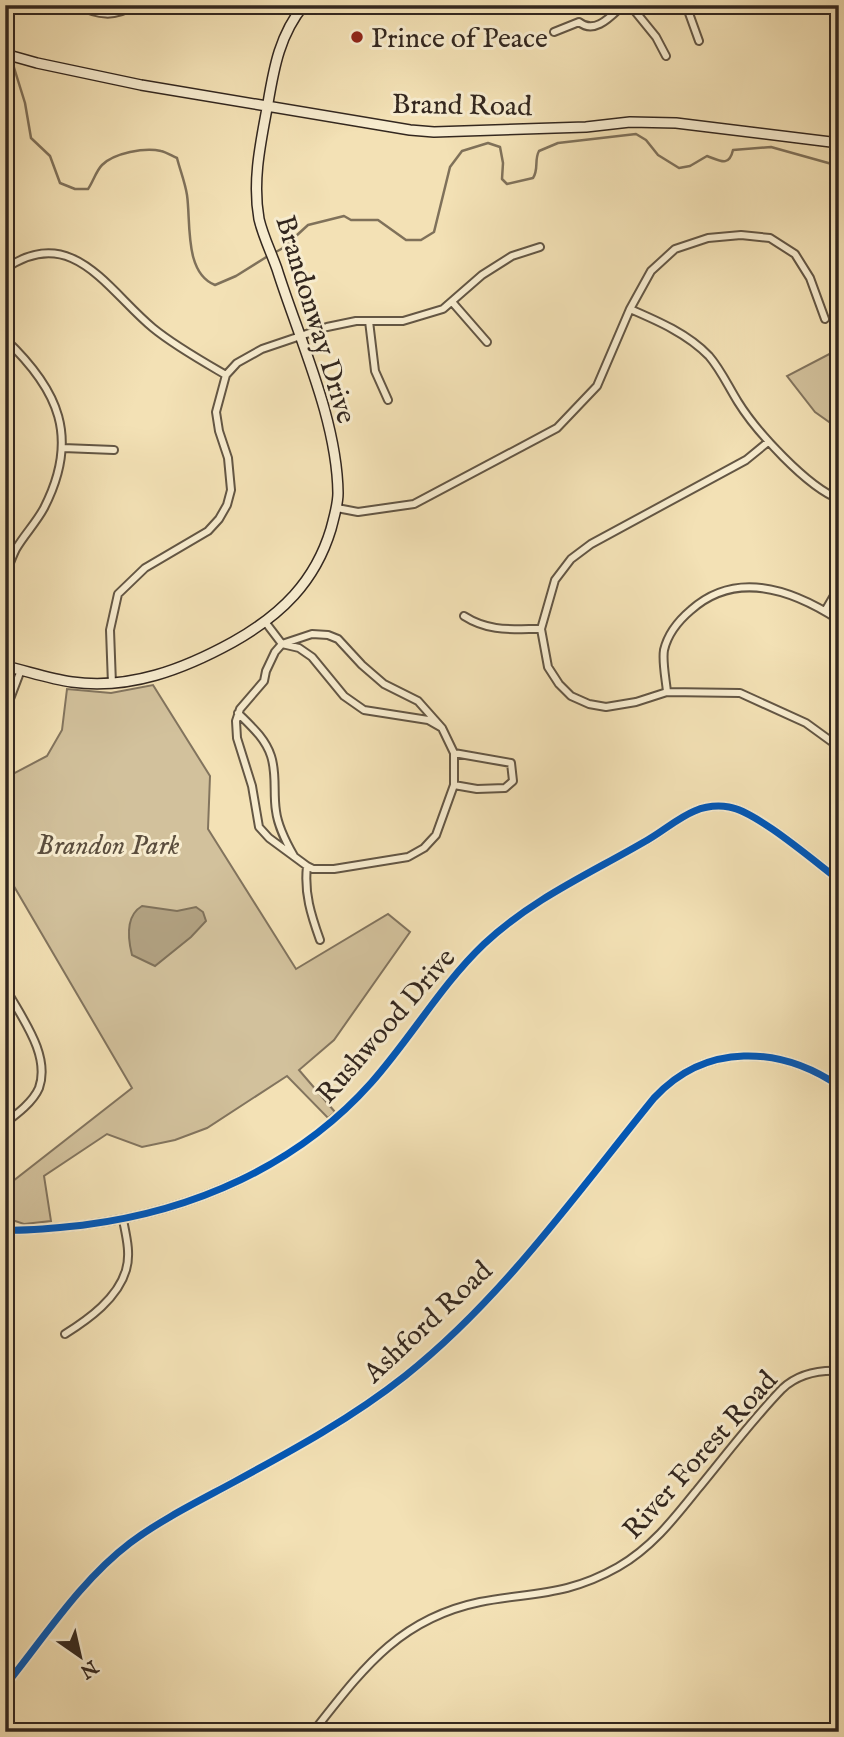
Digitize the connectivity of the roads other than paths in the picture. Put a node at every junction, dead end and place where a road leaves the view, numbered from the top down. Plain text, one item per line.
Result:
1 (77, 5) edge
2 (134, 5) edge
3 (623, 5) edge
4 (630, 5) edge
5 (686, 5) edge
6 (302, 6) edge
7 (554, 32) dead end
8 (699, 41) dead end
9 (5, 54) edge
10 (666, 56) dead end
11 (267, 107) junction
12 (839, 143) edge
13 (540, 247) dead end
14 (5, 269) edge
15 (453, 303) junction
16 (630, 309) junction
17 (825, 318) dead end
18 (369, 321) junction
19 (299, 335) junction
20 (5, 338) edge
21 (486, 342) dead end
22 (226, 375) junction
23 (388, 400) dead end
24 (768, 442) junction
25 (63, 448) junction
26 (114, 450) dead end
27 (839, 499) edge
28 (337, 508) junction
29 (5, 574) edge
30 (839, 587) edge
31 (825, 611) junction
32 (464, 616) dead end
33 (839, 620) edge
34 (266, 623) junction
35 (541, 629) junction
36 (282, 643) junction
37 (5, 666) edge
38 (21, 670) junction
39 (112, 684) junction
40 (667, 692) junction
41 (5, 712) edge
42 (238, 713) junction
43 (442, 728) junction
44 (839, 747) edge
45 (454, 753) junction
46 (454, 785) junction
47 (296, 858) junction
48 (307, 866) junction
49 (839, 880) edge
50 (320, 940) dead end
51 (5, 987) edge
52 (839, 1086) edge
53 (5, 1123) edge
54 (123, 1220) junction
55 (5, 1230) edge
56 (65, 1334) dead end
57 (839, 1371) edge
58 (5, 1686) edge
59 (313, 1732) edge

1 - 2 street
3 - 7 street
4 - 10 street
5 - 8 street
6 - 11 street, Brandonway Drive
9 - 11 street, Brand Road
11 - 12 street, Brand Road
11 - 19 street, Brandonway Drive
13 - 15 street
14 - 22 street
15 - 18 street
15 - 21 street
16 - 17 street
16 - 24 street
16 - 28 street
18 - 19 street
18 - 23 street
19 - 22 street
19 - 28 street, Brandonway Drive
20 - 25 street
22 - 39 street
24 - 27 street
24 - 35 street
25 - 26 street
25 - 29 street
28 - 34 street, Brandonway Drive
30 - 31 street
31 - 33 street
31 - 40 street
32 - 35 street
34 - 36 street
34 - 39 street, Brandonway Drive
35 - 40 street
36 - 42 street
36 - 43 street
36 - 43 street
37 - 38 street, Brandonway Drive
38 - 39 street, Brandonway Drive
38 - 41 street
40 - 44 street
42 - 47 street
42 - 47 street
43 - 45 street
45 - 46 street
45 - 46 street
46 - 48 street
47 - 48 street
48 - 50 street
49 - 54 street, Rushwood Drive
51 - 53 street
52 - 58 street, Ashford Road
54 - 55 street, Rushwood Drive
54 - 56 street
57 - 59 street, River Forest Road

